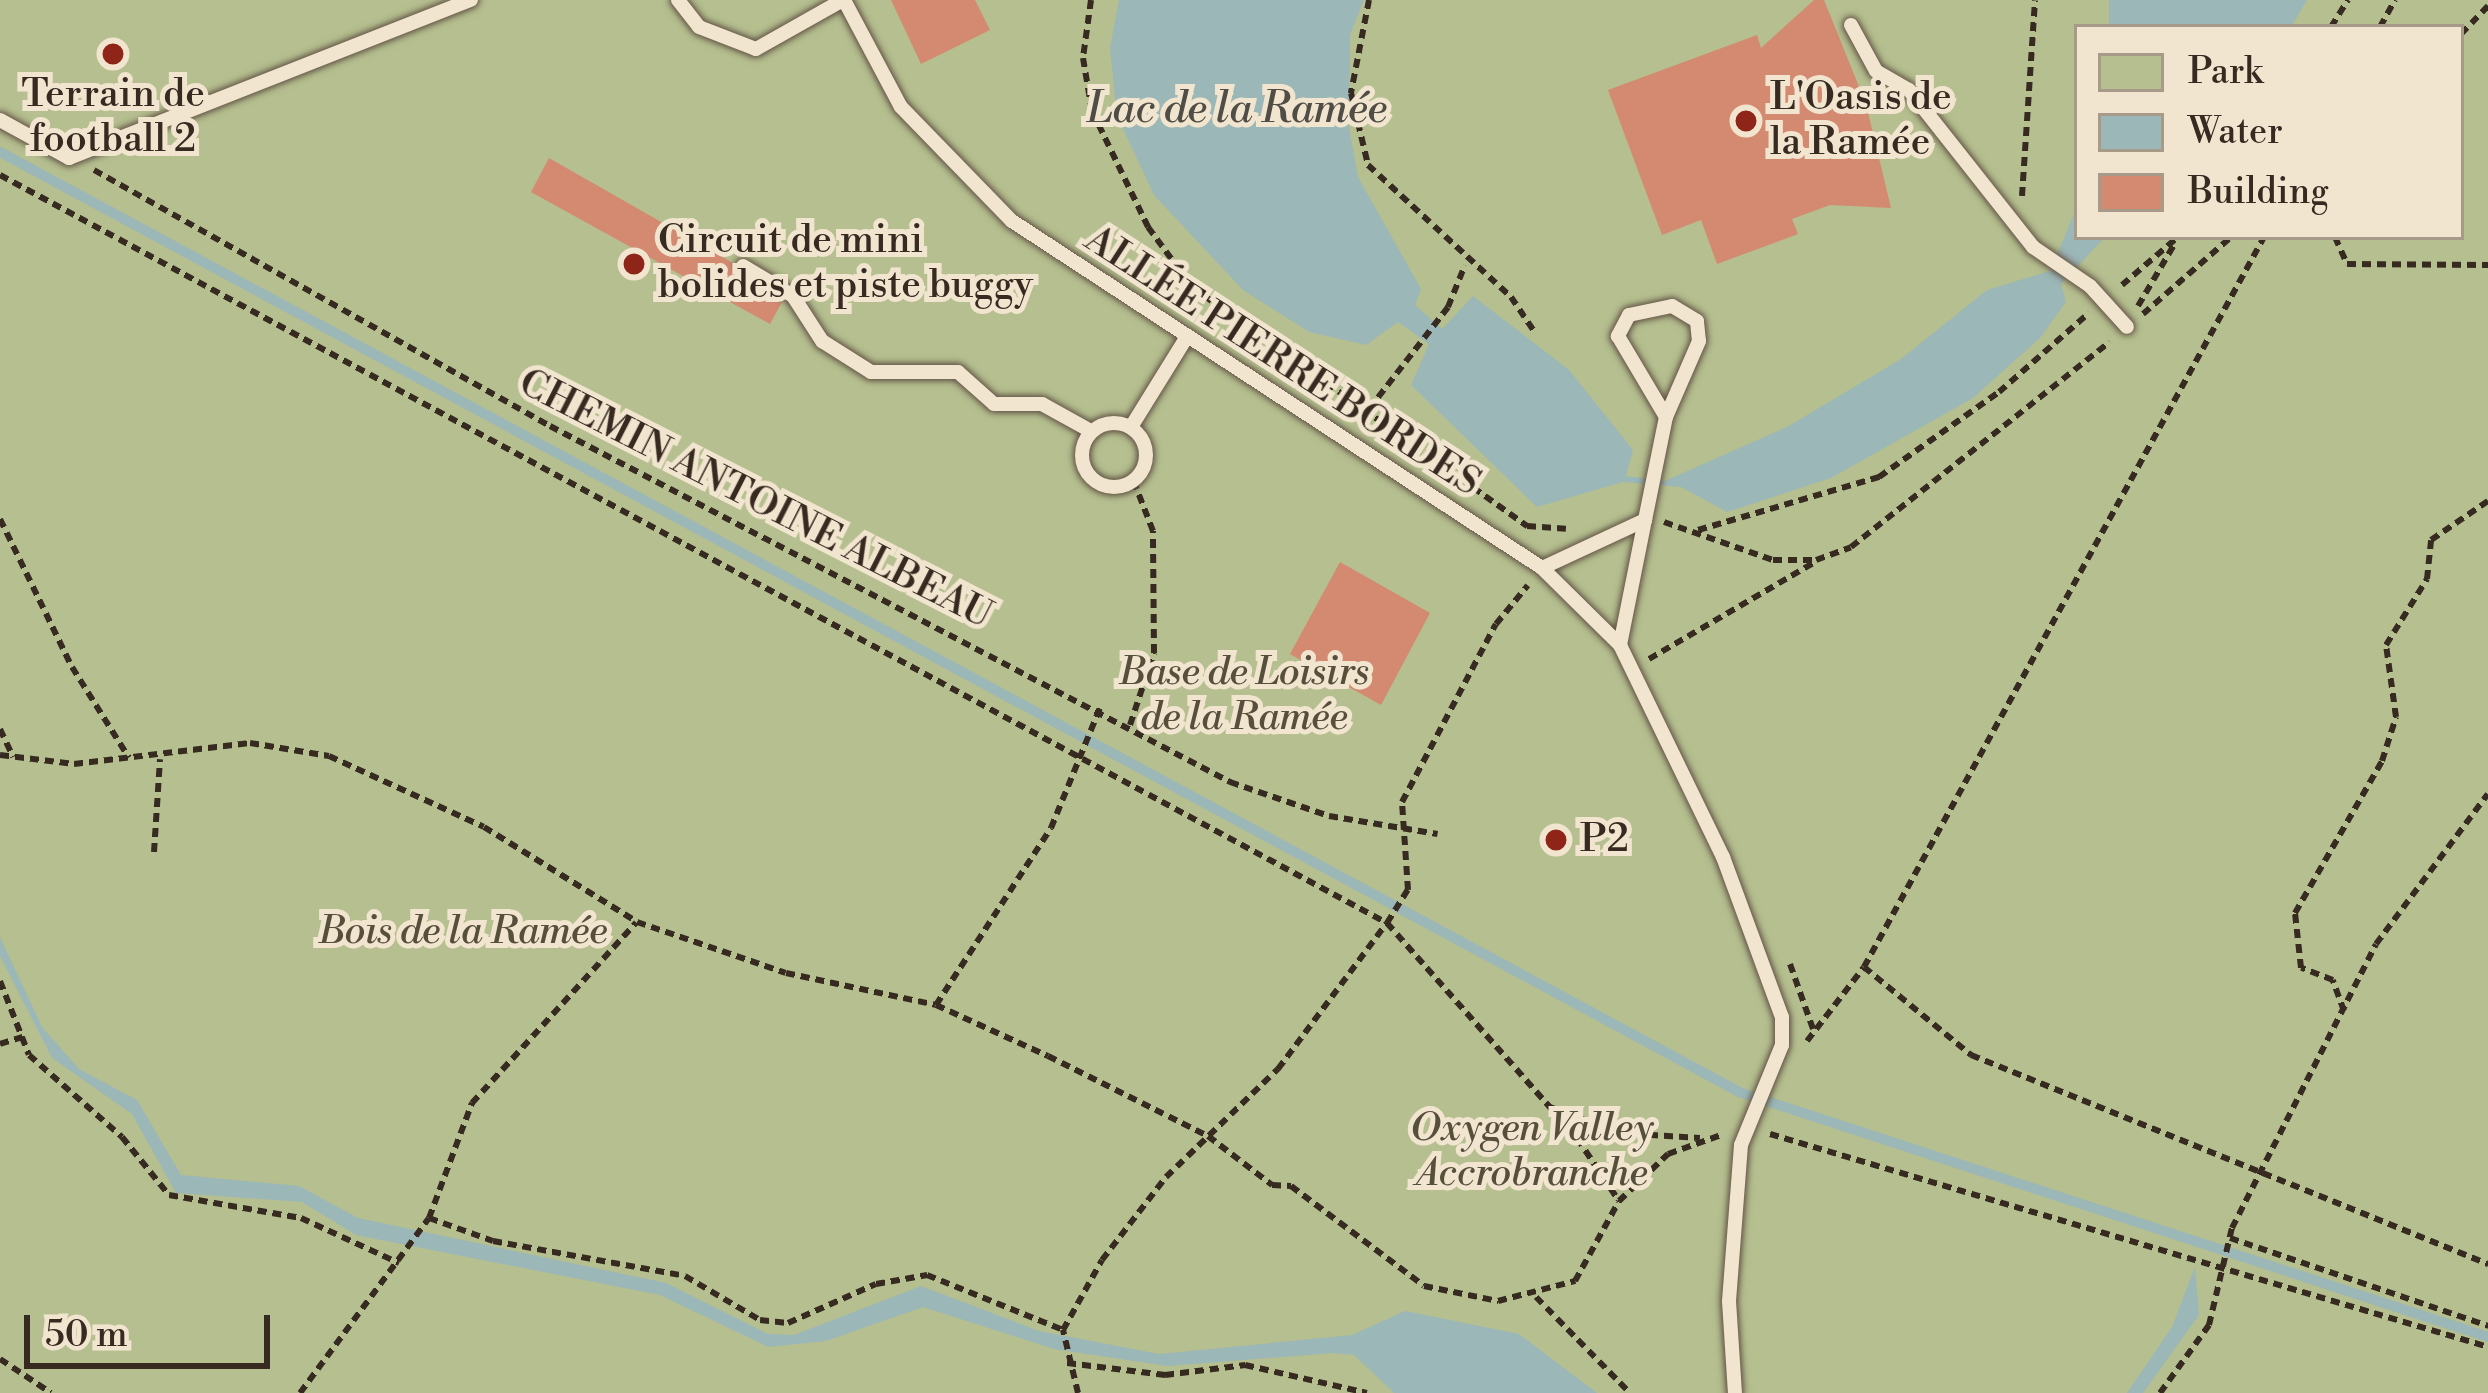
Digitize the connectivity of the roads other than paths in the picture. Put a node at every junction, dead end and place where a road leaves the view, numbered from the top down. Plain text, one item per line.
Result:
1 (471, 0) edge
2 (678, 0) edge
3 (844, 0) edge
4 (1851, 25) dead end
5 (0, 120) edge
6 (743, 266) dead end
7 (2128, 328) road end
8 (1185, 340) junction
9 (1666, 416) junction
10 (1131, 427) junction
11 (1091, 431) junction
12 (1646, 520) junction
13 (1542, 568) junction
14 (1620, 645) junction
15 (1735, 1393) edge

1 - 5 lane
2 - 3 lane
3 - 8 lane, ALLÉE PIERRE BORDES
4 - 7 lane
6 - 11 lane
8 - 10 lane
8 - 13 lane, ALLÉE PIERRE BORDES
9 - 9 lane
9 - 12 lane
10 - 11 lane
10 - 11 lane
12 - 13 lane
12 - 14 lane
13 - 14 lane, ALLÉE PIERRE BORDES
14 - 15 lane, ALLÉE PIERRE BORDES

